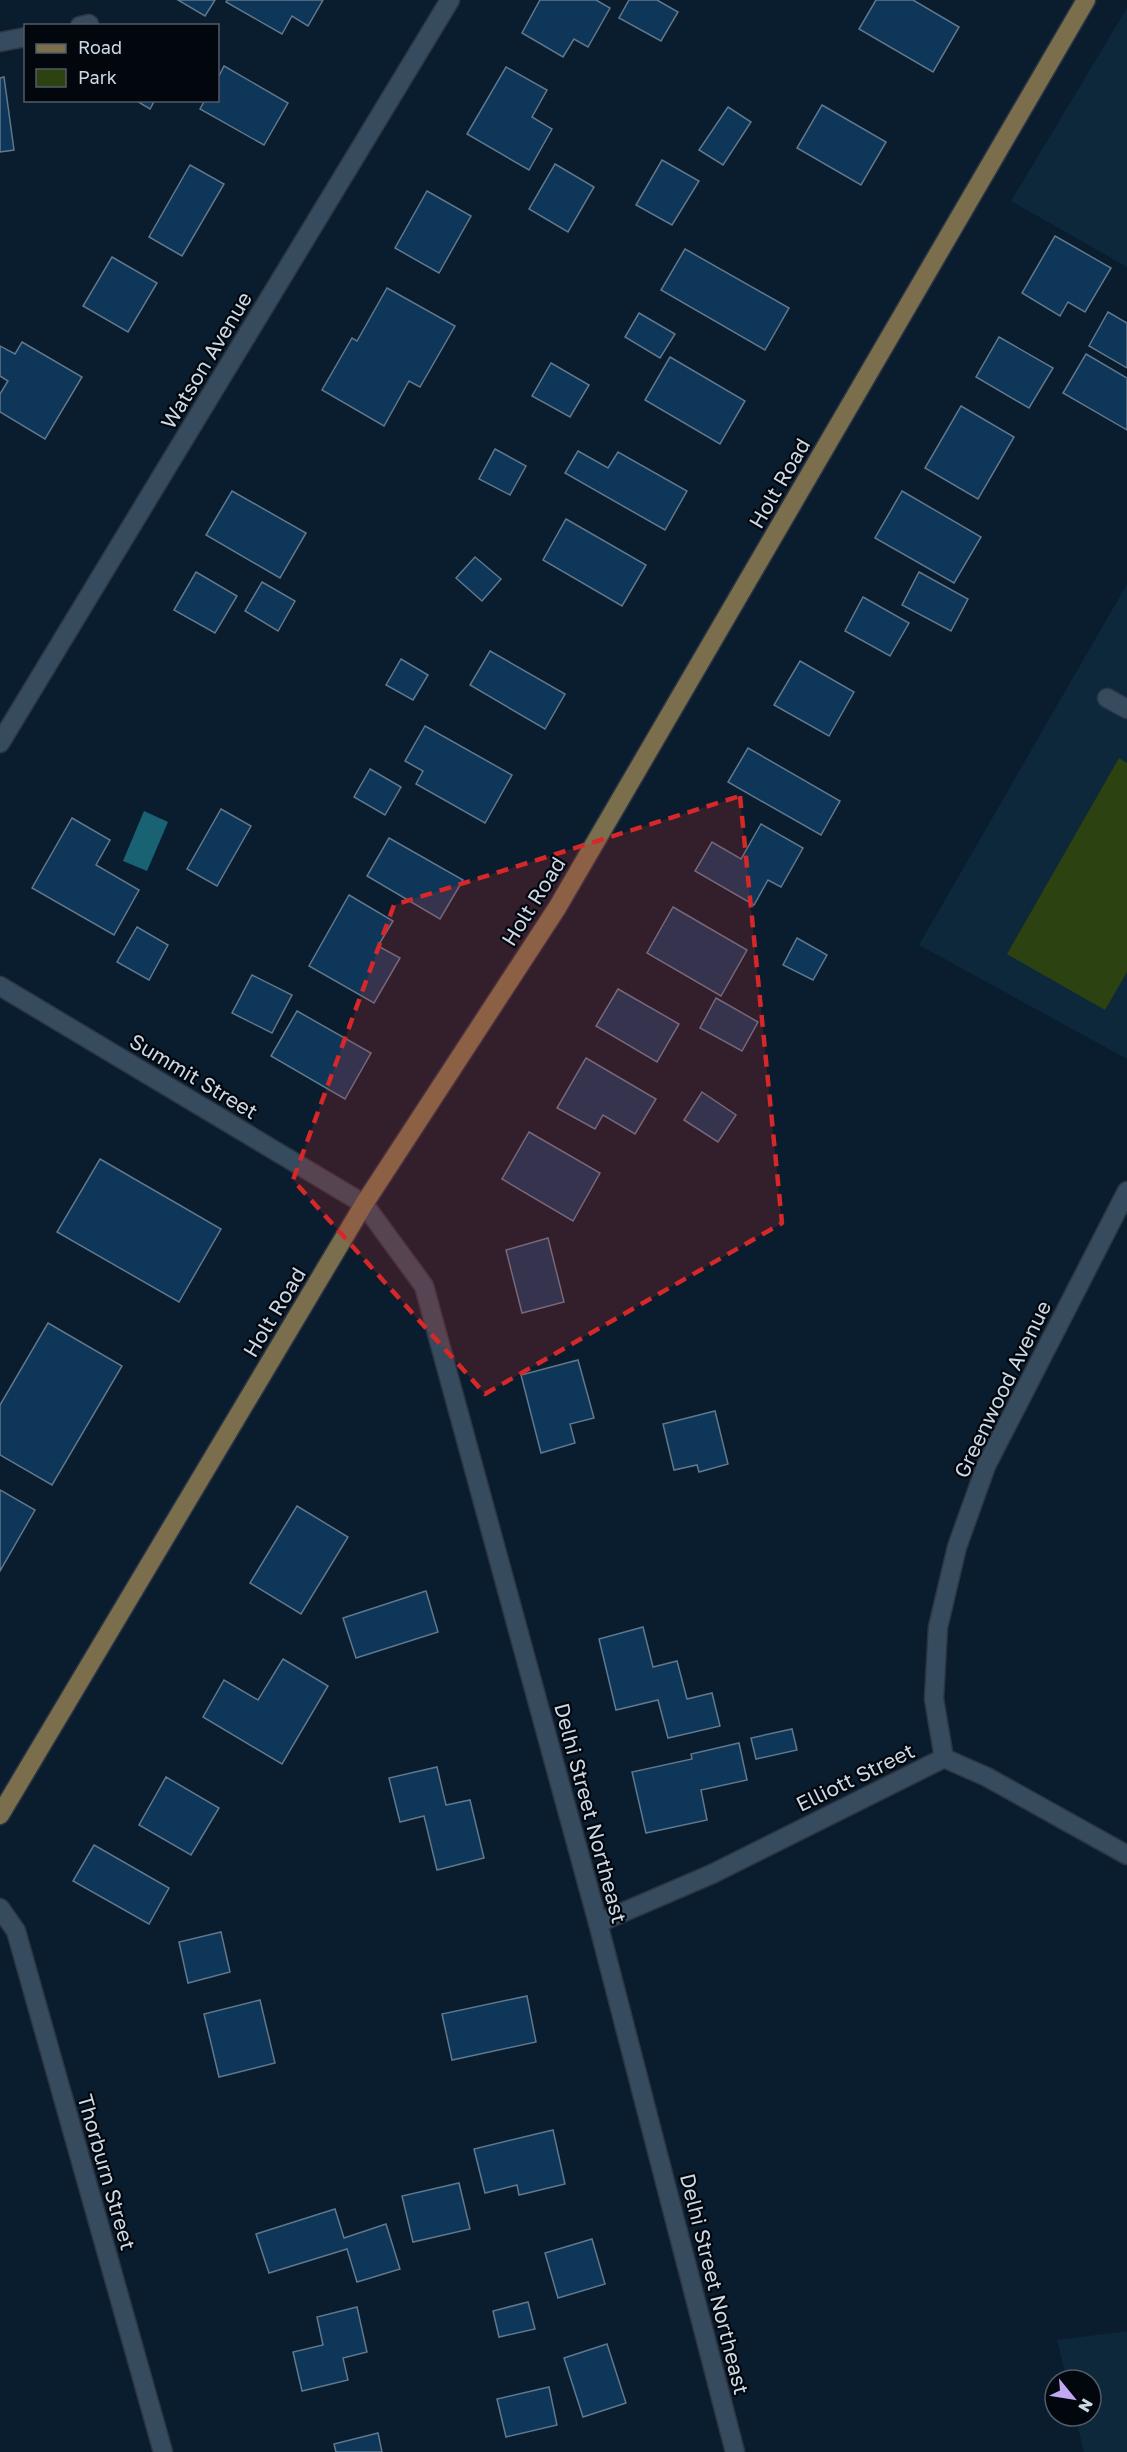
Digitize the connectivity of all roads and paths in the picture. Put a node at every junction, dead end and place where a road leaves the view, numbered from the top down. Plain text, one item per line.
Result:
1 (450, 0) edge
2 (1086, 0) edge
3 (24, 37) edge
4 (0, 42) edge
5 (1107, 698) dead end
6 (1127, 709) edge
7 (0, 743) edge
8 (0, 986) edge
9 (1127, 1191) edge
10 (364, 1204) junction
11 (944, 1758) junction
12 (0, 1815) edge
13 (1127, 1855) edge
14 (0, 1908) edge
15 (598, 1923) junction
16 (163, 2452) edge
17 (735, 2452) edge

1 - 7 street, Watson Avenue
2 - 10 main road, Holt Road
3 - 4 street
5 - 6 street
8 - 10 street, Summit Street
9 - 11 street, Greenwood Avenue
10 - 12 main road, Holt Road
10 - 15 street, Delhi Street Northeast
11 - 13 street, Elliott Street
11 - 15 street, Elliott Street
14 - 16 street, Thorburn Street
15 - 17 street, Delhi Street Northeast

